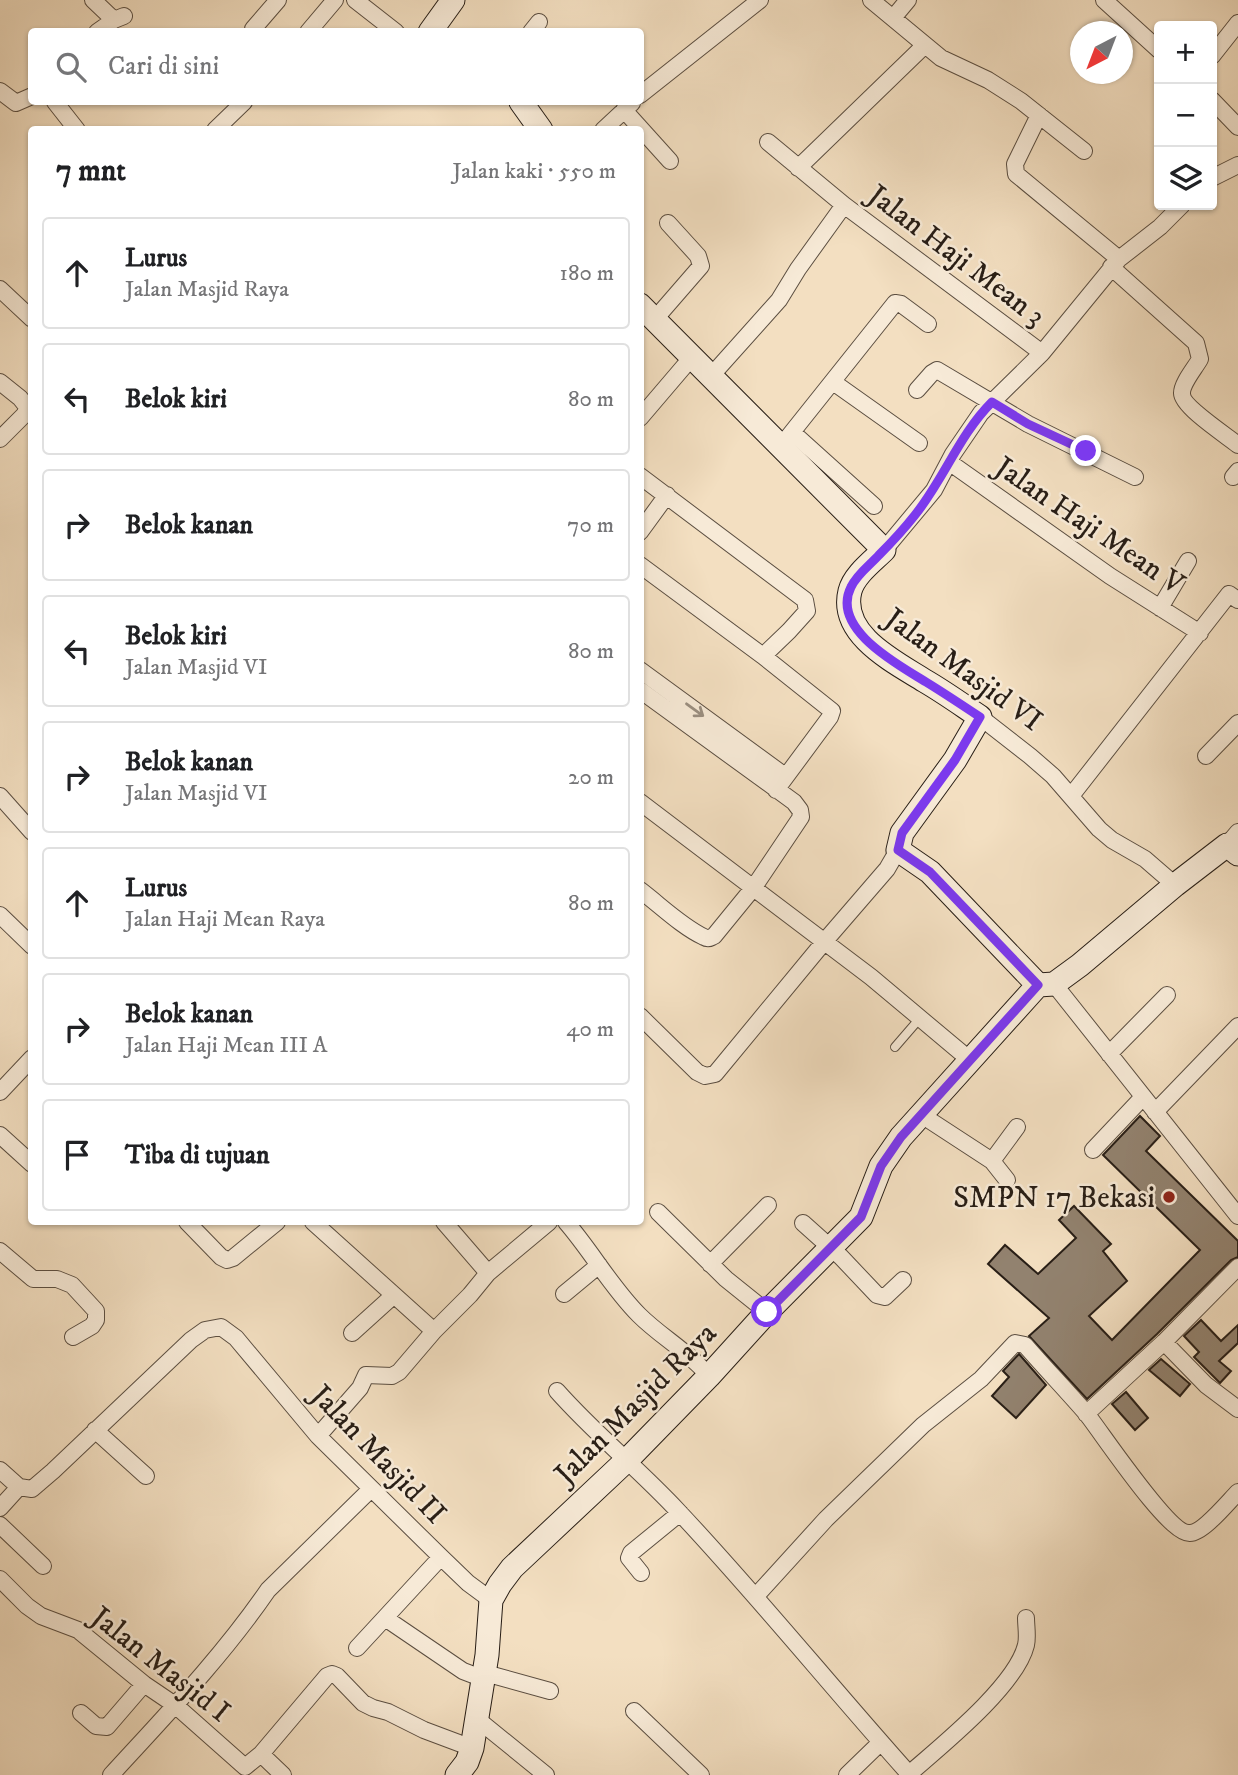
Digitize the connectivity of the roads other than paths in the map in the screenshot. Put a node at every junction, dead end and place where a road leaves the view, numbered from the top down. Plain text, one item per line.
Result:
1 (93, 0) edge
2 (278, 0) edge
3 (335, 0) edge
4 (355, 0) edge
5 (453, 0) edge
6 (761, 0) edge
7 (872, 0) edge
8 (908, 0) edge
9 (1104, 0) edge
10 (893, 18) junction
11 (1238, 23) edge
12 (103, 28) edge
13 (254, 28) edge
14 (311, 28) edge
15 (391, 28) edge
16 (433, 28) edge
17 (925, 45) junction
18 (1154, 45) edge
19 (1217, 50) edge
20 (0, 91) edge
21 (644, 92) edge
22 (28, 98) edge
23 (57, 105) edge
24 (241, 105) edge
25 (522, 105) edge
26 (1217, 105) edge
27 (629, 106) edge
28 (1039, 115) junction
29 (74, 126) edge
30 (219, 126) edge
31 (538, 126) edge
32 (607, 126) edge
33 (1238, 127) edge
34 (768, 142) dead end
35 (1084, 151) dead end
36 (670, 160) dead end
37 (1238, 165) edge
38 (799, 168) junction
39 (1217, 176) edge
40 (844, 205) junction
41 (1177, 210) edge
42 (668, 223) dead end
43 (1115, 263) junction
44 (0, 289) edge
45 (648, 312) edge
46 (28, 315) edge
47 (928, 324) dead end
48 (1042, 353) junction
49 (692, 357) junction
50 (711, 376) junction
51 (0, 382) edge
52 (833, 382) junction
53 (917, 390) dead end
54 (28, 402) edge
55 (992, 402) junction
56 (644, 413) edge
57 (0, 439) edge
58 (787, 439) junction
59 (919, 443) dead end
60 (1238, 445) edge
61 (949, 462) junction
62 (1135, 477) dead end
63 (644, 479) edge
64 (667, 495) junction
65 (874, 506) dead end
66 (644, 527) edge
67 (884, 550) junction
68 (1188, 561) dead end
69 (644, 568) edge
70 (1238, 600) edge
71 (1160, 608) junction
72 (1200, 633) junction
73 (763, 656) junction
74 (644, 673) edge
75 (644, 693) edge
76 (980, 717) junction
77 (1238, 723) edge
78 (1206, 756) dead end
79 (781, 783) junction
80 (0, 796) edge
81 (1071, 796) junction
82 (644, 805) edge
83 (28, 828) edge
84 (1234, 844) edge
85 (898, 850) junction
86 (1175, 885) junction
87 (754, 887) junction
88 (644, 893) edge
89 (0, 915) edge
90 (28, 942) edge
91 (824, 942) junction
92 (1046, 984) junction
93 (1167, 995) dead end
94 (921, 1017) junction
95 (644, 1020) edge
96 (1238, 1026) edge
97 (895, 1046) dead end
98 (1109, 1054) junction
99 (970, 1060) junction
100 (28, 1061) edge
101 (6, 1076) edge
102 (0, 1092) edge
103 (1143, 1097) junction
104 (1155, 1112) junction
105 (920, 1114) junction
106 (1017, 1127) dead end
107 (0, 1135) edge
108 (1093, 1150) dead end
109 (28, 1160) edge
110 (992, 1161) junction
111 (1007, 1180) dead end
112 (768, 1205) dead end
113 (658, 1212) dead end
114 (1238, 1216) edge
115 (803, 1223) dead end
116 (190, 1225) edge
117 (273, 1225) edge
118 (316, 1225) edge
119 (447, 1225) edge
120 (545, 1225) edge
121 (569, 1225) edge
122 (831, 1250) junction
123 (0, 1251) edge
124 (710, 1264) junction
125 (598, 1265) junction
126 (1238, 1268) edge
127 (488, 1273) junction
128 (903, 1280) dead end
129 (564, 1294) dead end
130 (394, 1295) junction
131 (767, 1312) junction
132 (433, 1331) junction
133 (352, 1333) dead end
134 (73, 1337) dead end
135 (1164, 1342) junction
136 (709, 1376) junction
137 (557, 1391) dead end
138 (1238, 1409) edge
139 (1086, 1414) junction
140 (95, 1430) junction
141 (318, 1436) junction
142 (628, 1459) junction
143 (0, 1470) edge
144 (146, 1476) dead end
145 (18, 1486) junction
146 (371, 1489) junction
147 (1238, 1492) edge
148 (0, 1508) edge
149 (680, 1513) junction
150 (0, 1525) edge
151 (440, 1557) junction
152 (43, 1566) dead end
153 (641, 1573) dead end
154 (0, 1579) edge
155 (757, 1596) junction
156 (492, 1600) junction
157 (384, 1618) junction
158 (1026, 1618) dead end
159 (357, 1648) dead end
160 (484, 1676) junction
161 (144, 1684) junction
162 (550, 1691) dead end
163 (174, 1705) junction
164 (634, 1711) dead end
165 (81, 1713) dead end
166 (477, 1719) junction
167 (881, 1742) junction
168 (472, 1748) junction
169 (261, 1754) junction
170 (111, 1775) edge
171 (283, 1775) edge
172 (457, 1775) edge
173 (546, 1775) edge
174 (701, 1775) edge
175 (847, 1775) edge
176 (910, 1775) edge

1 - 12 street
2 - 13 street
3 - 14 street
4 - 15 street
5 - 16 street
6 - 21 street
7 - 10 street
8 - 10 street
9 - 18 street
10 - 17 street
11 - 19 street
17 - 28 street
17 - 38 street
20 - 22 street
23 - 29 street
24 - 30 street
25 - 31 street
26 - 33 street
27 - 32 street
27 - 36 street
28 - 35 street
28 - 43 street
34 - 38 street
37 - 39 street
38 - 40 street
40 - 48 street, Jalan Haji Mean 3
40 - 50 street, Jalan Haji Mean 3
41 - 43 street
42 - 45 street
43 - 48 street
43 - 60 street
44 - 46 street
45 - 49 street
47 - 52 street
48 - 55 street
49 - 50 street
49 - 56 street
50 - 58 street
51 - 54 street
52 - 58 street
52 - 59 street
53 - 55 street
54 - 57 street
55 - 61 street
55 - 62 street
58 - 65 street
58 - 67 street
61 - 67 street
61 - 71 street, Jalan Haji Mean V
63 - 64 street
64 - 66 street
64 - 73 street
67 - 76 street, Jalan Masjid VI
68 - 71 street
69 - 73 street
70 - 72 street
71 - 72 street, Jalan Haji Mean V
72 - 81 street
73 - 79 street
74 -> 79 street
75 - 79 street
76 - 81 street, Jalan Masjid VI
76 - 85 street
77 - 78 street
79 - 87 street
80 - 83 street
81 - 86 street, Jalan Masjid VI
82 - 87 street
84 - 86 street, Jalan Masjid Raya
85 - 91 street
85 - 92 street
86 - 92 street, Jalan Masjid Raya
87 - 88 street
87 - 91 street
89 - 90 street
91 - 94 street
91 - 95 street
92 - 98 street
92 - 99 street, Jalan Masjid Raya
93 - 98 street
94 - 97 lane
94 - 99 street
96 - 104 street
98 - 103 street
99 - 105 street, Jalan Masjid Raya
100 - 101 street
101 - 102 street
103 - 104 street
103 - 108 street
104 - 114 street
105 - 110 street
105 - 122 street, Jalan Masjid Raya
106 - 110 street
107 - 109 street
110 - 111 street
112 - 124 street
113 - 124 street
115 - 122 street
116 - 117 street
118 - 130 street
119 - 127 street
120 - 127 street
121 - 125 street
122 - 128 street
122 - 131 street, Jalan Masjid Raya
123 - 134 street
124 - 131 street
125 - 129 street
125 - 136 street
126 - 135 street
127 - 132 street
130 - 132 street
130 - 133 street
131 - 136 street, Jalan Masjid Raya
132 - 141 street
135 - 138 street
135 - 139 street
136 - 142 street, Jalan Masjid Raya
137 - 142 street
139 - 147 street
139 - 155 street
140 - 141 street, Jalan Masjid II
140 - 144 street
140 - 145 street
141 - 146 street, Jalan Masjid II
142 - 149 street
142 - 156 street, Jalan Masjid Raya
143 - 145 street
145 - 148 street
146 - 151 street, Jalan Masjid II
146 - 163 street
149 - 153 street
149 - 155 street
150 - 152 street
151 - 156 street, Jalan Masjid II
151 - 157 street
154 - 161 street, Jalan Masjid I
155 - 167 street
156 - 160 street, Jalan Masjid Raya
157 - 159 street
157 - 160 street
158 - 176 street
160 - 162 street
160 - 166 street, Jalan Masjid Raya
161 - 163 street, Jalan Masjid I
161 - 165 street
163 - 169 street, Jalan Masjid I
163 - 170 street
164 - 174 street
166 - 168 street, Jalan Masjid Raya
166 - 173 street
167 - 175 street
167 - 176 street
168 - 169 street
168 - 172 street, Jalan Masjid Raya
169 - 171 street

